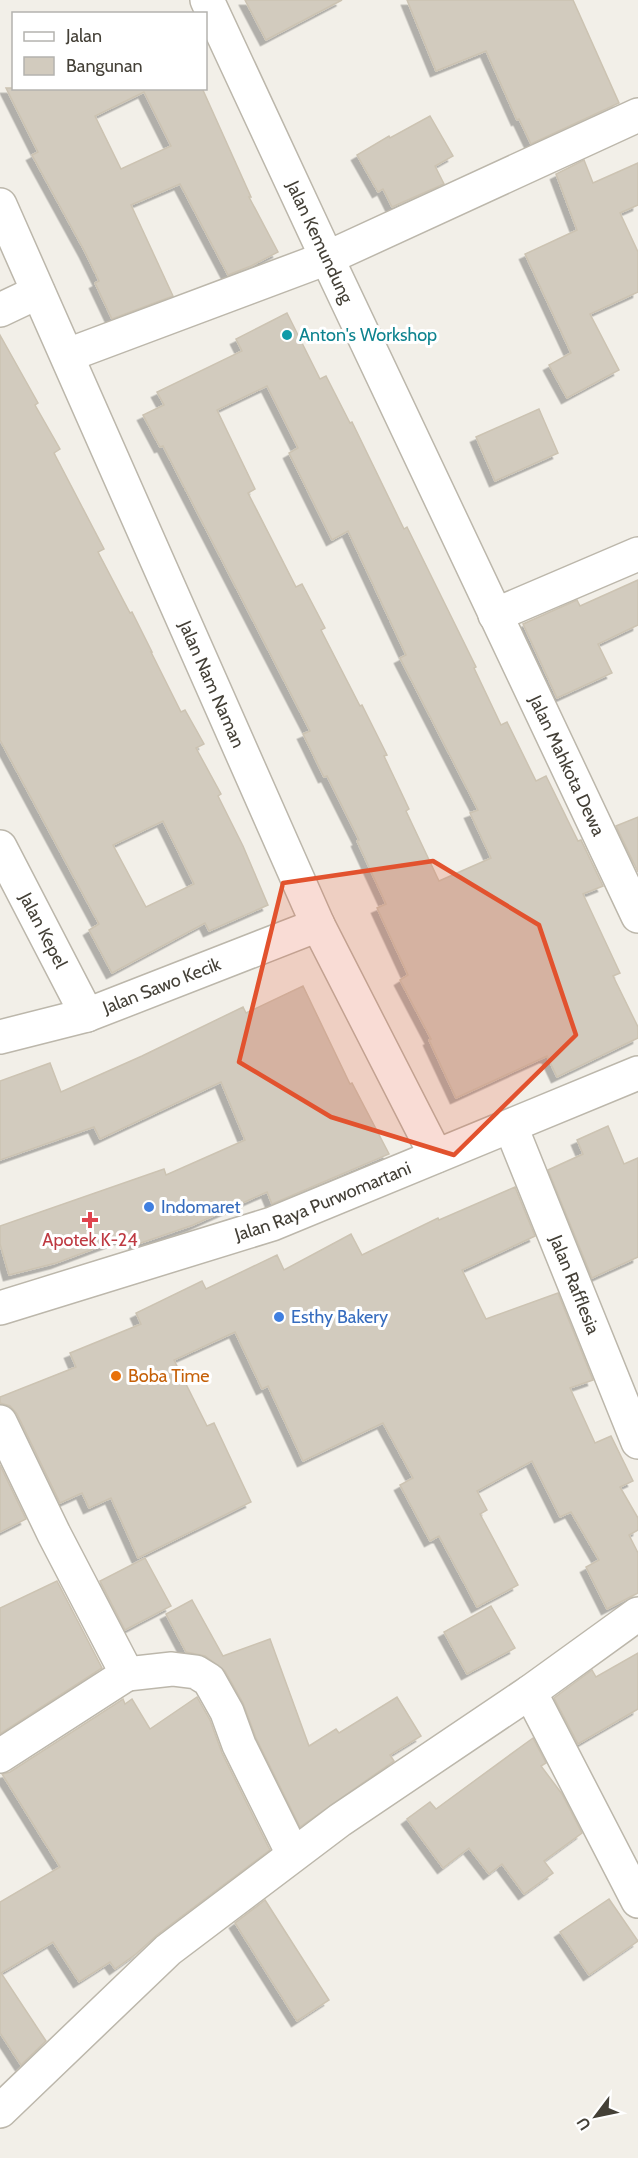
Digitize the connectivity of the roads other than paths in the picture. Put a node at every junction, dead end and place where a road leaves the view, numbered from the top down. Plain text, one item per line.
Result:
1 (207, 0) edge
2 (638, 115) edge
3 (0, 205) edge
4 (327, 258) junction
5 (38, 292) junction
6 (0, 310) edge
7 (68, 355) junction
8 (638, 554) edge
9 (495, 615) junction
10 (0, 848) edge
11 (638, 916) edge
12 (318, 925) junction
13 (87, 1015) junction
14 (0, 1037) edge
15 (638, 1073) edge
16 (511, 1127) junction
17 (436, 1156) junction
18 (0, 1308) edge
19 (628, 1389) edge
20 (0, 1422) edge
21 (638, 1442) edge
22 (638, 1614) edge
23 (127, 1674) junction
24 (530, 1692) junction
25 (0, 1756) edge
26 (293, 1854) junction
27 (638, 1901) edge
28 (0, 2110) edge

1 - 4 street, Jalan Kemundung
2 - 4 street
3 - 5 street, Jalan Nam Naman
4 - 7 street
4 - 9 street, Jalan Kemundung
5 - 6 street
5 - 7 street, Jalan Nam Naman
7 - 12 street, Jalan Nam Naman
8 - 9 street
9 - 11 street, Jalan Mahkota Dewa
10 - 13 street, Jalan Kepel
12 - 13 street, Jalan Sawo Kecik
12 - 17 street, Jalan Nam Naman
13 - 14 street, Jalan Sawo Kecik
15 - 16 street, Jalan Raya Purwomartani
16 - 17 street, Jalan Raya Purwomartani
16 - 19 street, Jalan Rafflesia
17 - 18 street, Jalan Raya Purwomartani
19 - 21 street, Jalan Rafflesia
20 - 23 street
22 - 24 street
23 - 25 street
23 - 26 street
24 - 26 street
24 - 27 street
26 - 28 street

